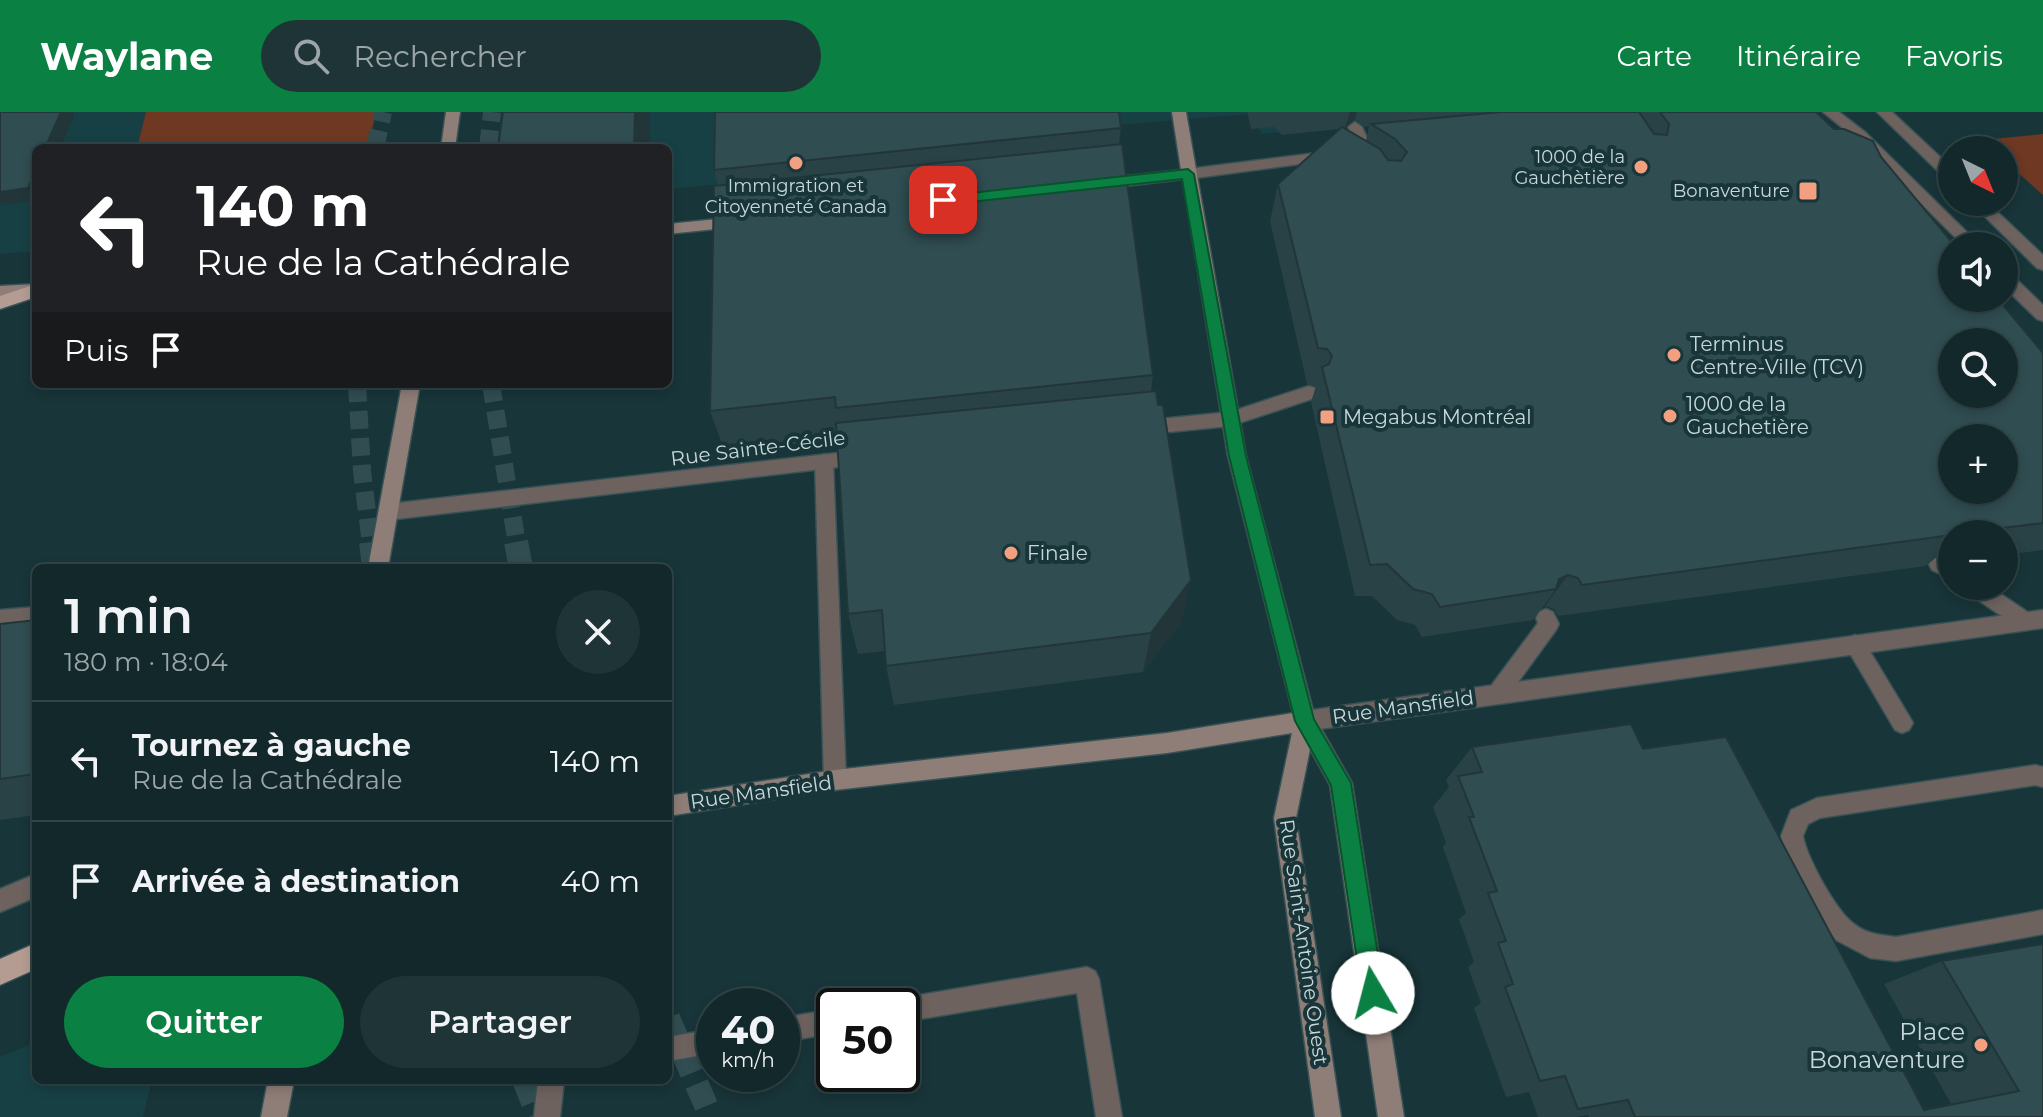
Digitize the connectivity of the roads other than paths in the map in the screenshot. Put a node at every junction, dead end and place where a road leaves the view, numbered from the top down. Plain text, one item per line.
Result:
1 (453, 112) edge
2 (1179, 112) edge
3 (1830, 112) edge
4 (1884, 112) edge
5 (1355, 127) dead end
6 (449, 144) edge
7 (1938, 164) edge
8 (1188, 174) junction
9 (1078, 186) edge
10 (1993, 216) edge
11 (750, 220) edge
12 (672, 229) edge
13 (1959, 232) edge
14 (2043, 264) edge
15 (32, 290) edge
16 (32, 291) edge
17 (2018, 291) edge
18 (0, 292) edge
19 (0, 303) edge
20 (2043, 315) edge
21 (410, 388) edge
22 (1309, 393) dead end
23 (1230, 419) junction
24 (1126, 429) edge
25 (888, 454) edge
26 (824, 461) junction
27 (388, 512) junction
28 (379, 564) tunnel mouth
29 (1998, 600) edge
30 (32, 615) edge
31 (1546, 618) edge
32 (0, 619) edge
33 (2034, 620) edge
34 (1855, 644) junction
35 (1498, 693) junction
36 (1305, 721) junction
37 (1902, 723) dead end
38 (2043, 777) edge
39 (835, 780) junction
40 (672, 805) edge
41 (32, 887) edge
42 (0, 901) edge
43 (2043, 922) edge
44 (32, 958) edge
45 (0, 972) edge
46 (920, 1007) edge
47 (696, 1044) edge
48 (672, 1048) edge
49 (280, 1084) edge
50 (551, 1084) edge
51 (274, 1117) edge
52 (547, 1117) edge
53 (1109, 1117) edge
54 (1328, 1117) edge
55 (1391, 1117) edge

1 - 6 main road
2 - 8 main road, Rue Saint-Antoine Ouest
3 - 13 street
4 - 7 street
5 - 8 street
8 - 9 main road
8 - 23 main road, Rue Saint-Antoine Ouest
10 - 14 street
11 - 12 main road
15 - 18 main road
16 - 19 highway
17 - 20 street
21 - 27 main road
22 - 23 street
23 - 24 street
23 - 36 main road, Rue Saint-Antoine Ouest
25 - 26 street, Rue Sainte-Cécile
26 - 27 street, Rue Sainte-Cécile
26 - 39 street
27 - 28 main road
29 - 33 street
30 - 32 street
31 - 35 street
33 - 34 street, Rue Mansfield
34 - 35 street, Rue Mansfield
34 - 37 street
35 - 36 street, Rue Mansfield
36 - 39 main road, Rue Mansfield
36 - 54 main road, Rue Saint-Antoine Ouest
36 - 55 main road, Rue Saint-Antoine Ouest
38 - 43 street
39 - 40 main road, Rue Mansfield
41 - 42 street
44 - 45 highway
46 - 53 street
47 - 48 street
49 - 51 main road
50 - 52 street

